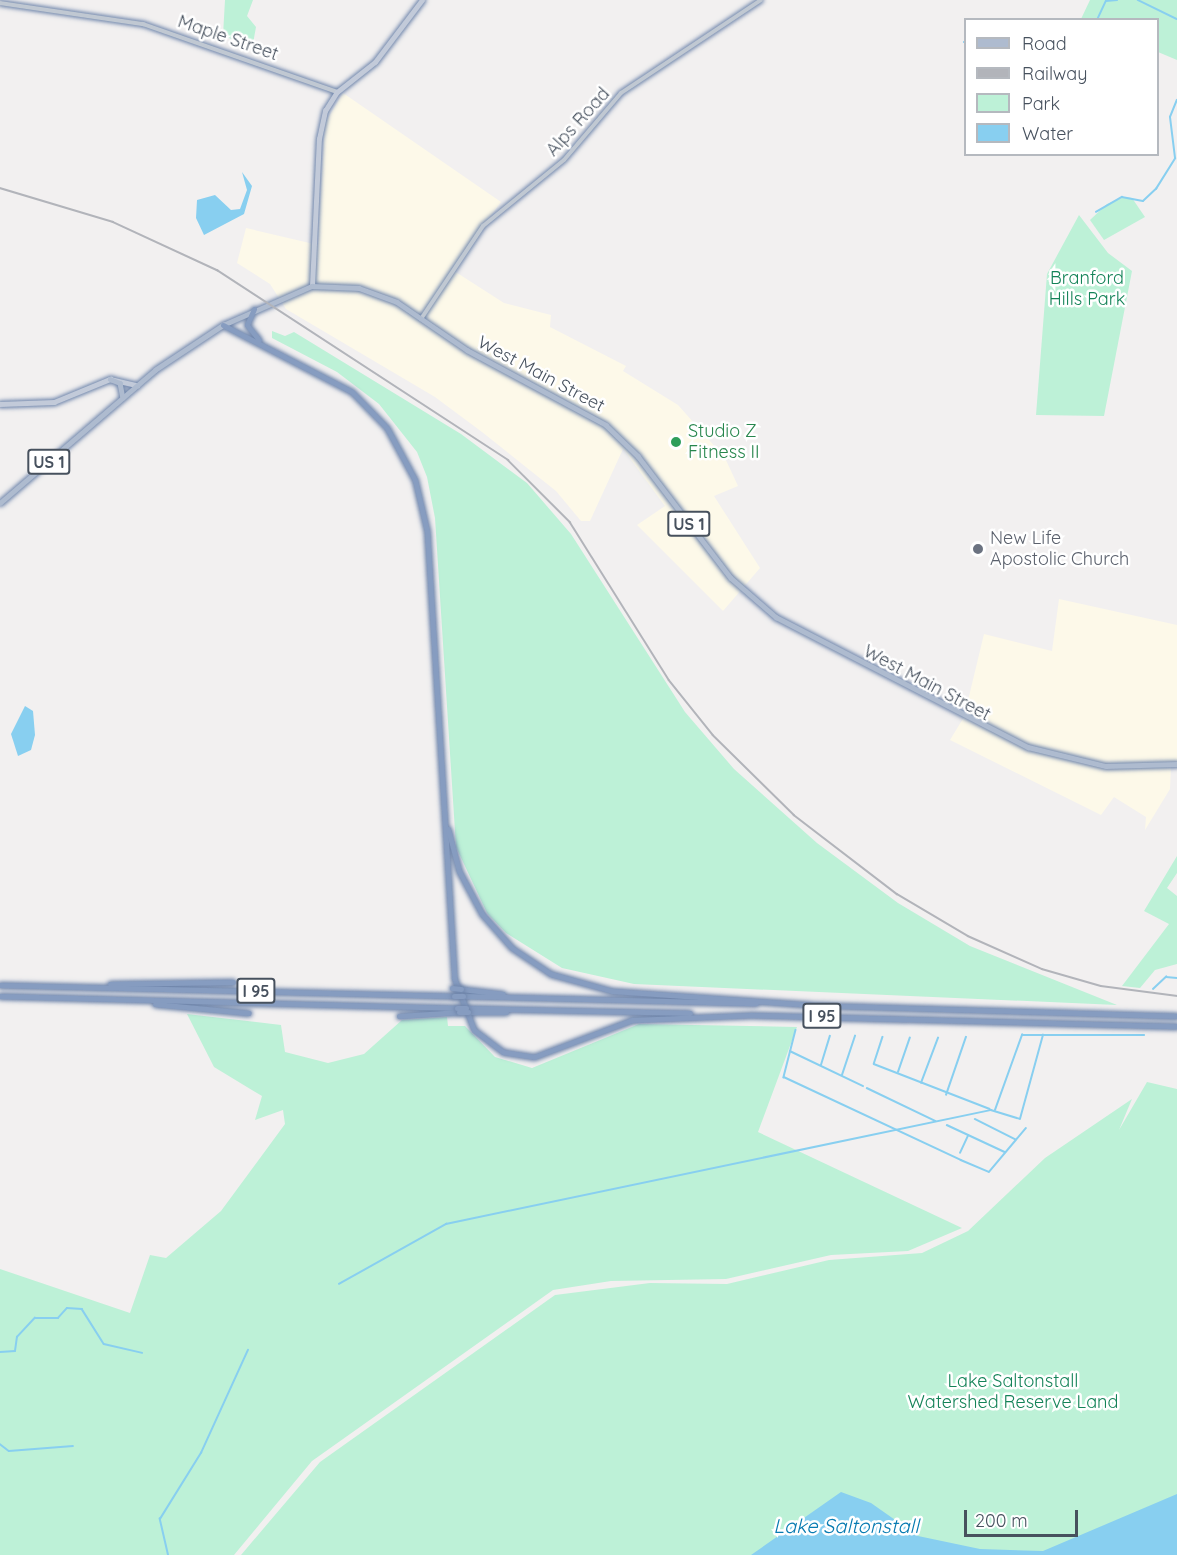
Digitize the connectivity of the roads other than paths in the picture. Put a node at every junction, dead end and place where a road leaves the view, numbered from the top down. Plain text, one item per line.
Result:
1 (422, 0) edge
2 (761, 0) edge
3 (0, 3) edge
4 (337, 92) junction
5 (312, 286) junction
6 (254, 309) junction
7 (421, 319) junction
8 (223, 325) junction
9 (264, 345) junction
10 (287, 356) junction
11 (110, 379) junction
12 (137, 385) junction
13 (123, 398) junction
14 (0, 404) edge
15 (0, 503) edge
16 (1177, 764) edge
17 (233, 982) dead end
18 (0, 985) edge
19 (57, 986) junction
20 (452, 988) dead end
21 (0, 996) edge
22 (519, 998) junction
23 (132, 1000) junction
24 (810, 1005) junction
25 (458, 1010) junction
26 (249, 1013) dead end
27 (752, 1015) junction
28 (399, 1016) dead end
29 (1177, 1016) edge
30 (1177, 1026) edge

1 - 4 main road
2 - 7 street, Alps Road
3 - 4 street, Maple Street
4 - 5 main road
5 - 6 main road, West Main Street / US 1
5 - 7 main road, West Main Street / US 1
6 - 8 main road, West Main Street / US 1
6 - 9 highway
7 - 16 main road, West Main Street / US 1
8 - 9 highway
8 - 12 main road, West Main Street / US 1
9 - 10 highway
10 - 24 highway
10 - 27 highway
11 - 12 main road
11 - 13 main road
11 - 14 main road
12 - 13 main road, US 1
13 - 15 main road, US 1
17 - 19 highway
18 - 19 highway, I 95
19 - 22 highway, I 95, bridge
20 - 22 highway, bridge
21 - 23 highway, I 95
22 - 24 highway, I 95
23 - 25 highway, I 95
23 - 26 highway
24 - 29 highway, I 95
25 - 27 highway, I 95, bridge
25 - 28 highway
27 - 30 highway, I 95

